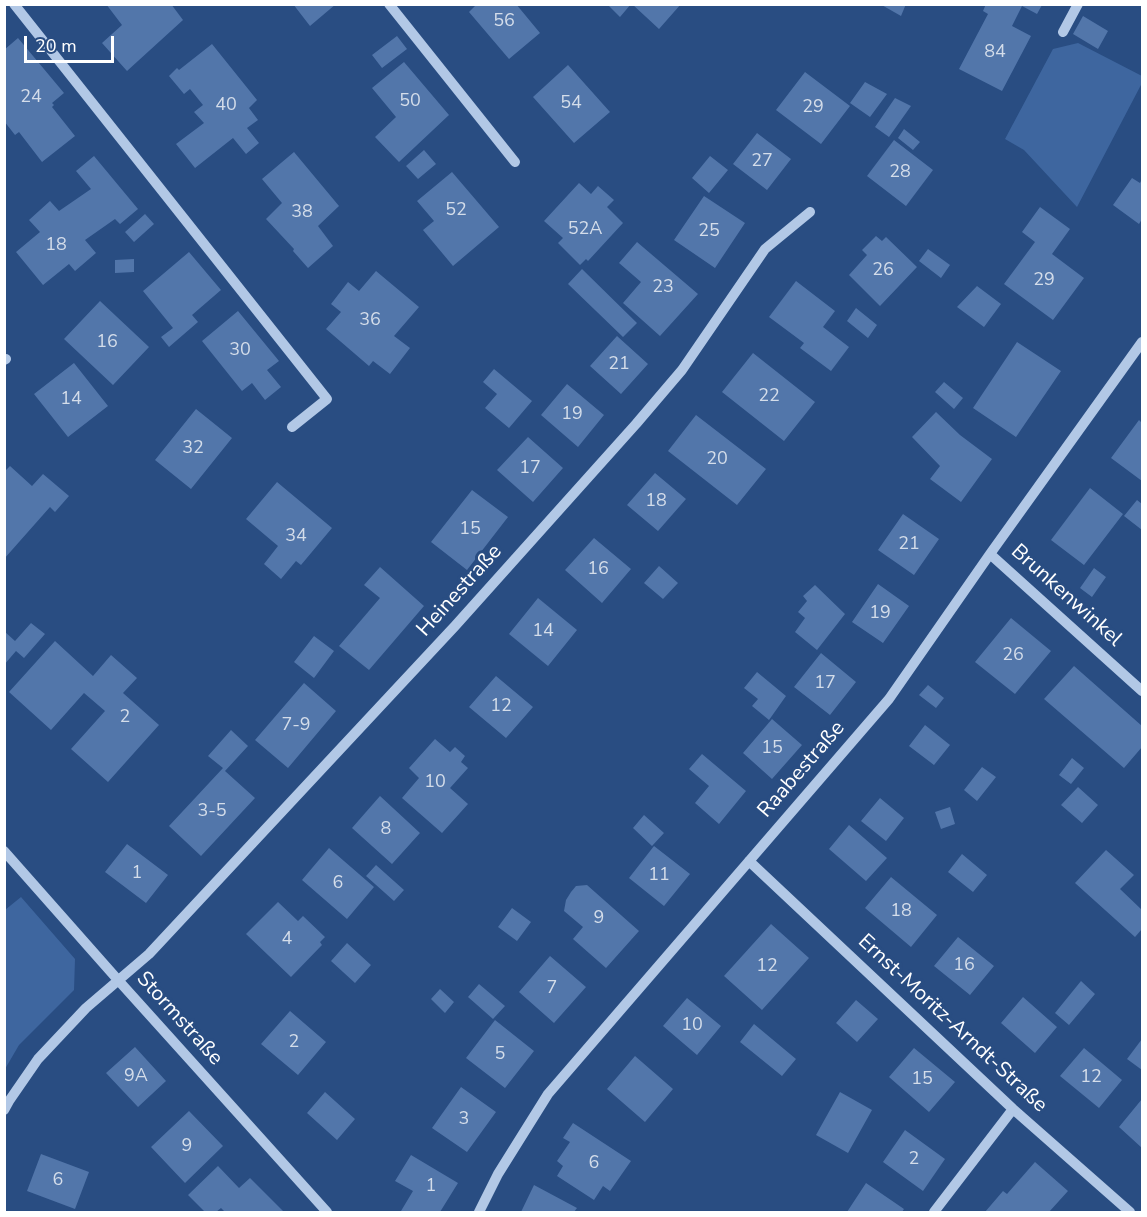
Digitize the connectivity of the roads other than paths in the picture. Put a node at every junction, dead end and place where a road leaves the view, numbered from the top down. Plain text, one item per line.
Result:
1 (14, 4) edge
2 (389, 4) edge
3 (1078, 4) edge
4 (1064, 32) dead end
5 (514, 162) dead end
6 (810, 212) dead end
7 (1143, 342) edge
8 (292, 428) dead end
9 (990, 554) junction
10 (1143, 691) edge
11 (4, 850) edge
12 (749, 861) junction
13 (118, 980) junction
14 (1014, 1109) junction
15 (4, 1110) edge
16 (327, 1212) edge
17 (479, 1212) edge
18 (934, 1212) edge
19 (1130, 1212) edge

1 - 8 street
2 - 5 street
3 - 4 street
6 - 13 street, Heinestraße
7 - 9 street, Raabestraße
9 - 10 street, Brunkenwinkel
9 - 12 street, Raabestraße
11 - 13 street, Stormstraße
12 - 14 street, Ernst-Moritz-Arndt-Straße
12 - 17 street, Raabestraße
13 - 15 street, Heinestraße
13 - 16 street, Stormstraße
14 - 18 street
14 - 19 street, Ernst-Moritz-Arndt-Straße

